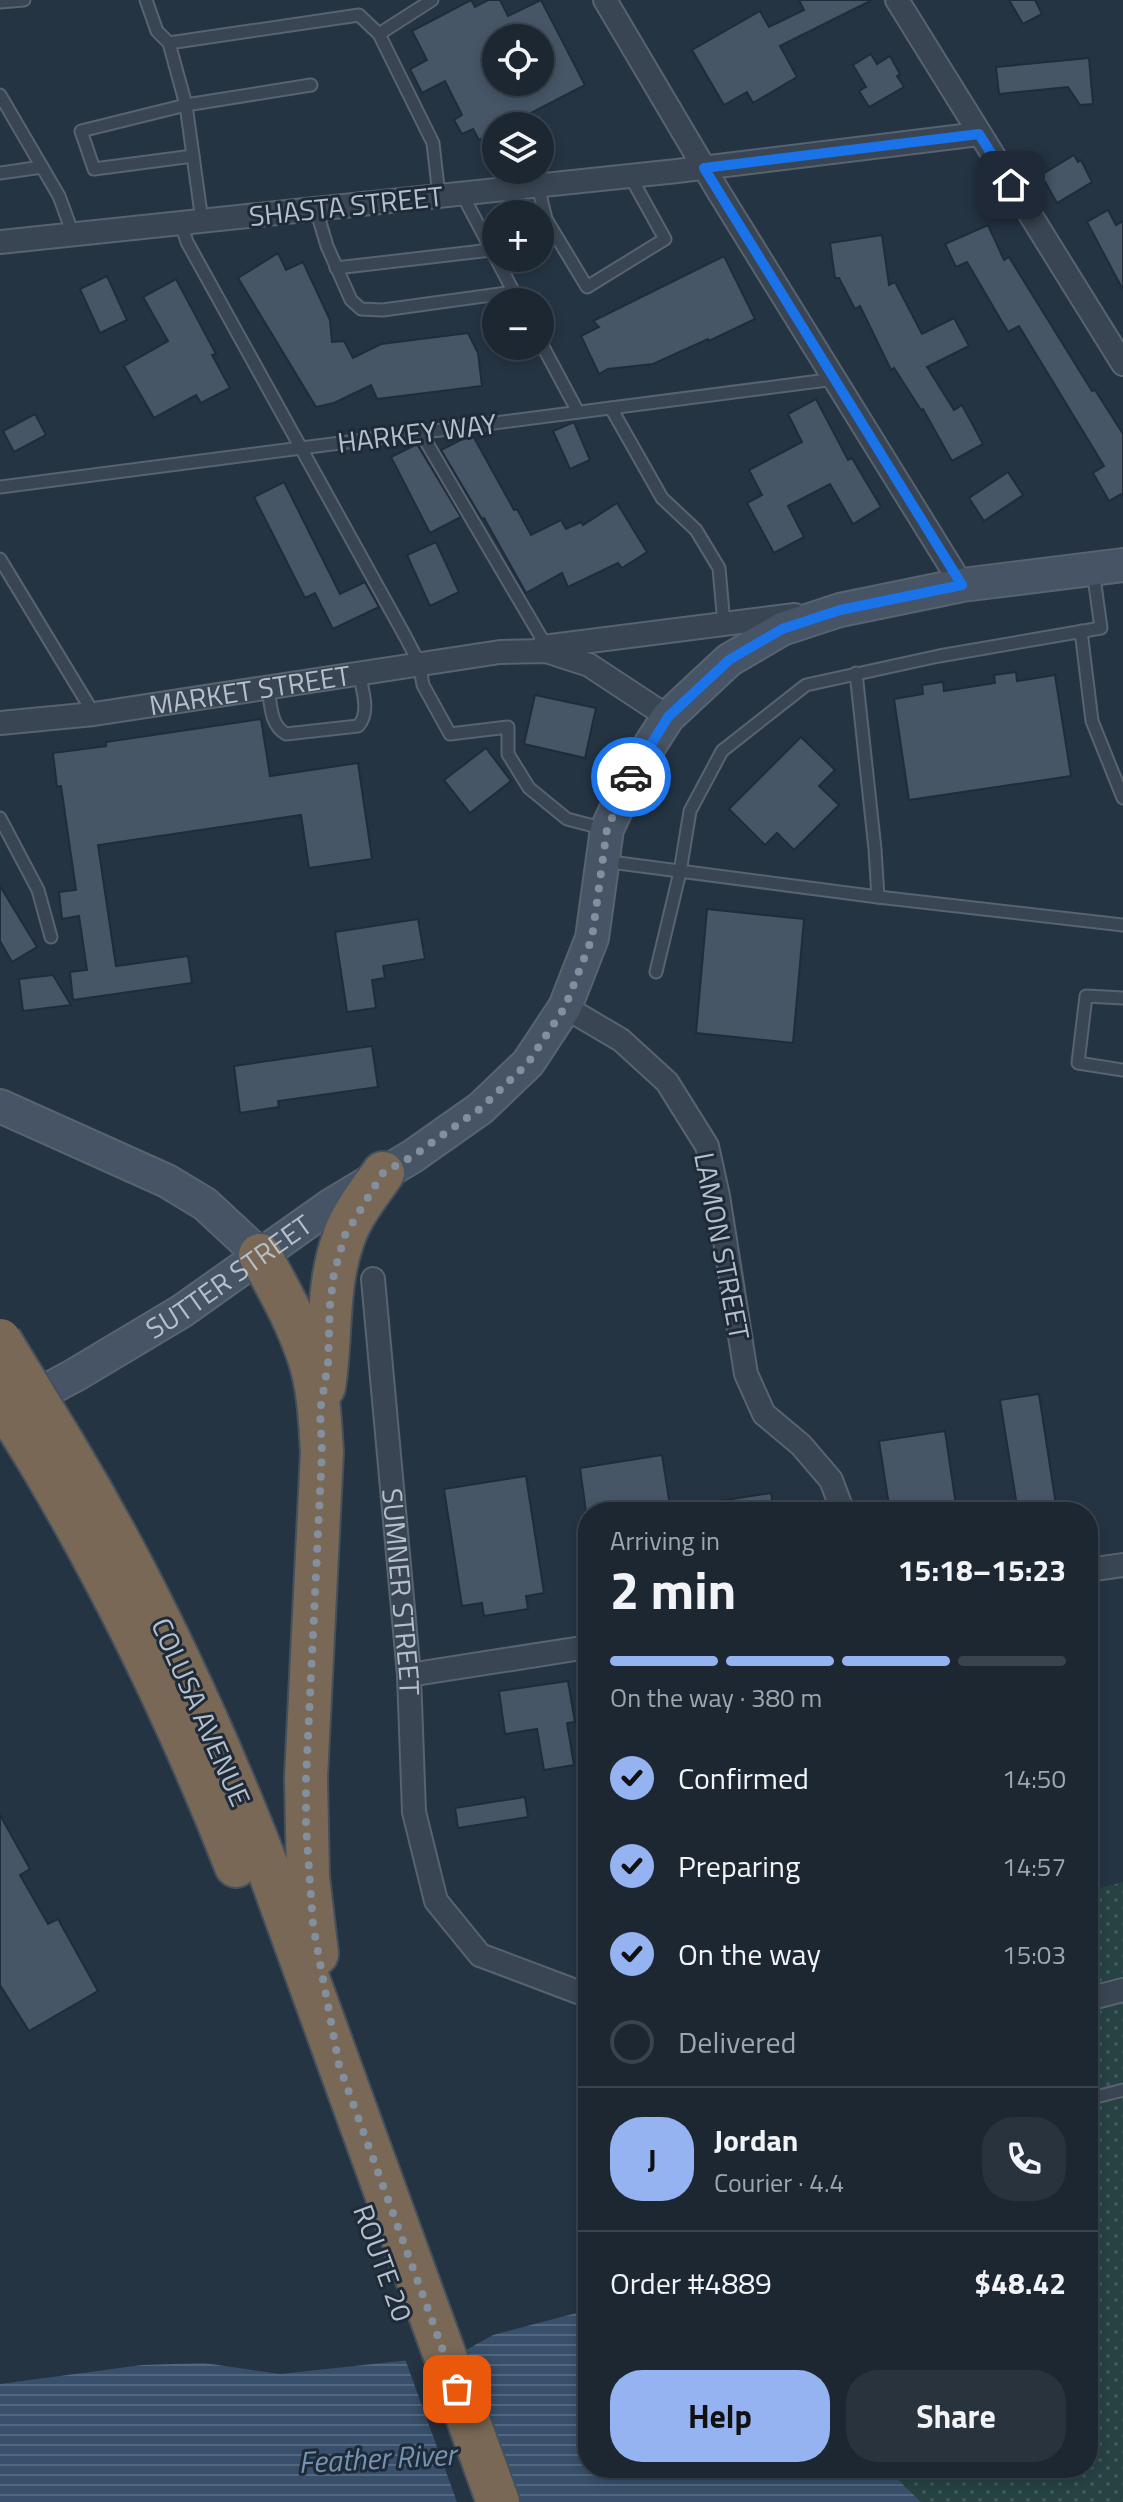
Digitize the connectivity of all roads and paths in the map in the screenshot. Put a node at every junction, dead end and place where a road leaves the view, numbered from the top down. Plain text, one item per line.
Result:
1 (24, 0) edge
2 (146, 0) edge
3 (605, 0) edge
4 (897, 0) edge
5 (428, 1) edge
6 (0, 2) edge
7 (379, 34) junction
8 (169, 43) junction
9 (311, 85) dead end
10 (0, 95) edge
11 (186, 105) junction
12 (979, 134) junction
13 (193, 156) junction
14 (42, 167) junction
15 (704, 168) junction
16 (0, 173) edge
17 (630, 176) junction
18 (538, 186) junction
19 (462, 194) junction
20 (439, 196) junction
21 (316, 209) junction
22 (191, 222) junction
23 (482, 233) edge
24 (73, 234) junction
25 (0, 242) edge
26 (482, 251) edge
27 (336, 268) junction
28 (482, 300) edge
29 (550, 360) edge
30 (1123, 364) edge
31 (835, 379) junction
32 (611, 408) junction
33 (578, 412) junction
34 (421, 433) junction
35 (302, 448) junction
36 (0, 487) edge
37 (0, 559) edge
38 (1108, 567) edge
39 (962, 585) junction
40 (840, 610) junction
41 (724, 624) junction
42 (1081, 631) junction
43 (548, 649) junction
44 (419, 663) junction
45 (359, 673) junction
46 (856, 673) junction
47 (268, 687) junction
48 (94, 714) junction
49 (668, 717) junction
50 (0, 723) edge
51 (1123, 798) edge
52 (0, 818) edge
53 (607, 829) junction
54 (602, 861) junction
55 (680, 872) junction
56 (878, 897) junction
57 (1123, 925) edge
58 (51, 937) dead end
59 (656, 972) dead end
60 (1123, 998) edge
61 (565, 1007) junction
62 (1123, 1070) edge
63 (0, 1106) edge
64 (383, 1173) junction
65 (260, 1255) junction
66 (373, 1279) dead end
67 (0, 1340) edge
68 (0, 1398) edge
69 (320, 1411) junction
70 (0, 1416) edge
71 (0, 1437) edge
72 (43, 1461) junction
73 (839, 1502) edge
74 (1123, 1565) edge
75 (1098, 1569) edge
76 (578, 1649) edge
77 (409, 1675) junction
78 (1123, 1990) edge
79 (578, 1992) edge
80 (1098, 1996) edge
81 (339, 2065) junction
82 (1123, 2090) edge
83 (1098, 2096) edge
84 (342, 2111) junction
85 (470, 2502) edge
86 (498, 2502) edge

1 - 6 lane
2 - 8 lane
3 - 15 street
4 - 12 street
5 - 7 lane
7 - 8 lane
7 - 20 lane
8 - 11 lane
9 - 11 lane
10 - 14 lane
11 - 13 lane
11 - 13 lane
12 - 15 street, SHASTA STREET
12 - 30 street
13 - 22 lane
14 - 16 lane
14 - 24 lane
15 - 17 street, SHASTA STREET
15 - 31 street
17 - 18 street, SHASTA STREET
17 - 18 lane
18 - 19 street, SHASTA STREET
19 - 20 street, SHASTA STREET
19 - 23 lane
20 - 21 street, SHASTA STREET
21 - 22 street, SHASTA STREET
21 - 27 lane
22 - 24 street, SHASTA STREET
22 - 35 lane
24 - 25 street, SHASTA STREET
26 - 27 lane
27 - 28 lane
29 - 33 lane
31 - 32 lane, HARKEY WAY
31 - 39 street
32 - 33 lane, HARKEY WAY
32 - 41 lane
33 - 34 lane, HARKEY WAY
34 - 35 lane, HARKEY WAY
34 - 43 lane
35 - 36 lane, HARKEY WAY
35 - 44 lane
37 - 48 lane
38 - 39 main road, MARKET STREET
38 - 42 lane
39 - 40 main road, MARKET STREET
40 - 41 street, MARKET STREET
40 - 49 main road, MARKET STREET
41 - 43 street, MARKET STREET
42 - 46 lane
42 - 51 lane
43 - 44 street, MARKET STREET
43 - 49 street, MARKET STREET
44 - 45 street, MARKET STREET
44 - 53 lane
45 - 47 street, MARKET STREET
45 - 47 lane
46 - 55 lane
46 - 56 lane
47 - 48 street, MARKET STREET
48 - 50 street, MARKET STREET
49 - 53 main road, SUTTER STREET
52 - 58 lane
53 - 54 main road, SUTTER STREET
54 - 55 lane
54 - 61 main road, SUTTER STREET
55 - 56 lane
55 - 59 lane
56 - 57 lane
60 - 62 lane
61 - 64 main road, SUTTER STREET
61 - 73 street, LAMON STREET
63 - 65 main road
64 - 65 main road, SUTTER STREET
64 - 69 highway
65 - 69 highway
65 - 70 main road, SUTTER STREET
66 - 77 street, SUMNER STREET
67 - 72 highway, COLUSA AVENUE, bridge
68 - 72 highway, COLUSA AVENUE, bridge
69 - 81 highway
71 - 72 highway
72 - 81 highway, COLUSA AVENUE
72 - 84 highway, COLUSA AVENUE
74 - 75 street
76 - 77 street
77 - 79 street, SUMNER STREET
78 - 80 street
81 - 84 highway, COLUSA AVENUE
82 - 83 lane
84 - 85 highway, ROUTE 20
84 - 86 highway, ROUTE 20

